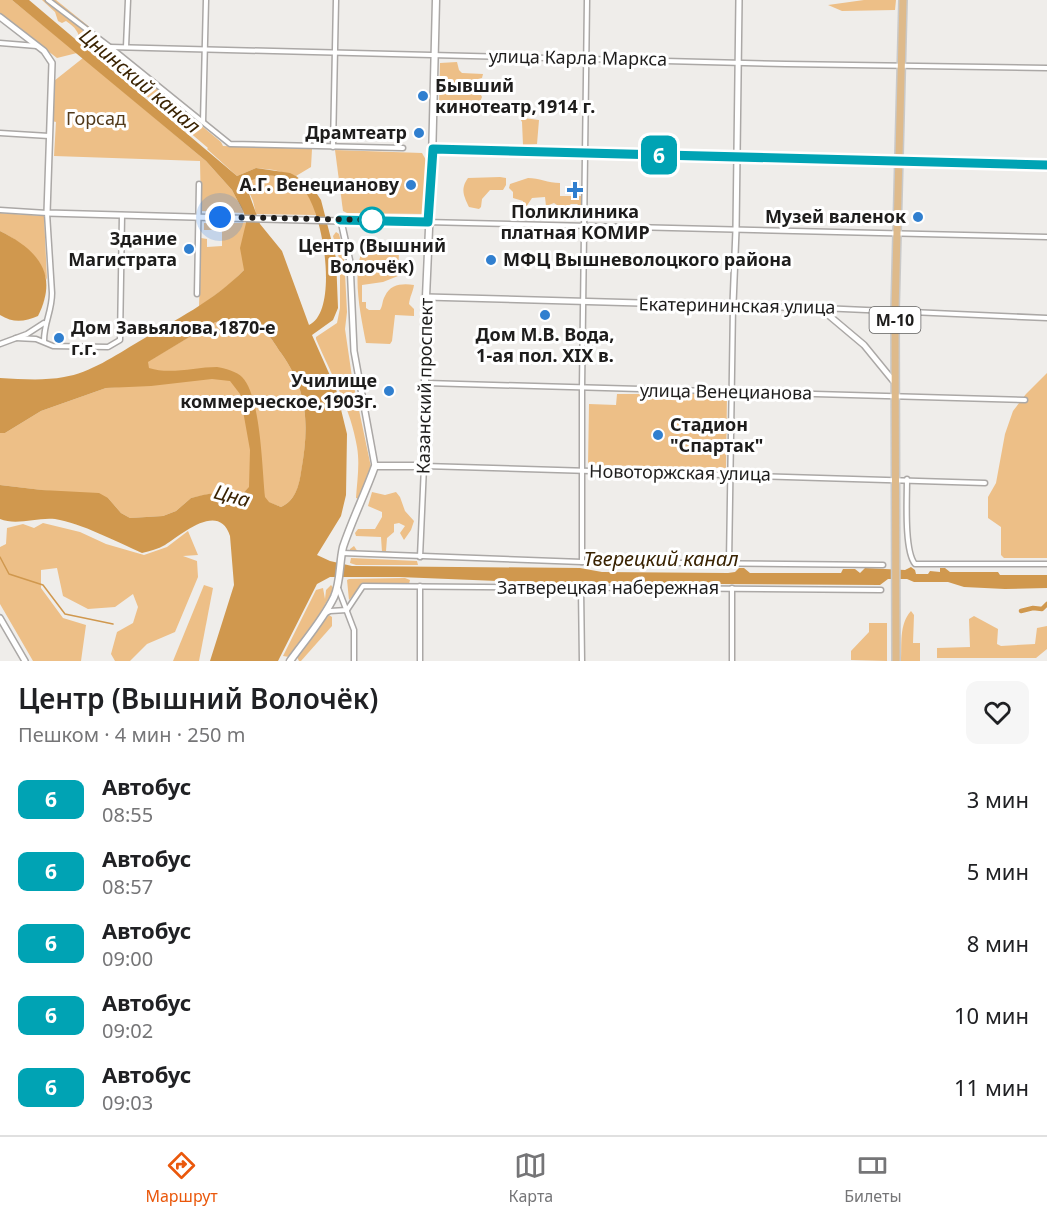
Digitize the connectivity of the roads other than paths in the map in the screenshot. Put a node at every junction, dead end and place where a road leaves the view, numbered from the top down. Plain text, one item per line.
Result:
1 (48, 0) edge
2 (128, 0) edge
3 (206, 0) edge
4 (336, 0) edge
5 (436, 0) edge
6 (587, 0) edge
7 (739, 0) edge
8 (903, 0) edge
9 (53, 2) edge
10 (0, 17) edge
11 (0, 43) edge
12 (38, 46) junction
13 (110, 47) junction
14 (126, 47) junction
15 (204, 49) junction
16 (334, 51) junction
17 (435, 54) junction
18 (586, 58) junction
19 (738, 63) junction
20 (902, 66) junction
21 (1047, 68) edge
22 (203, 123) junction
23 (0, 133) edge
24 (49, 136) junction
25 (333, 147) junction
26 (403, 148) dead end
27 (433, 149) junction
28 (584, 154) junction
29 (737, 157) junction
30 (899, 161) junction
31 (1047, 165) edge
32 (199, 184) dead end
33 (0, 210) edge
34 (47, 213) junction
35 (122, 215) junction
36 (199, 217) junction
37 (340, 220) junction
38 (428, 222) junction
39 (585, 226) junction
40 (736, 230) junction
41 (898, 234) junction
42 (1047, 237) edge
43 (196, 294) dead end
44 (426, 297) junction
45 (584, 302) junction
46 (733, 304) junction
47 (820, 308) junction
48 (895, 311) junction
49 (1047, 318) edge
50 (45, 323) junction
51 (16, 338) junction
52 (44, 341) junction
53 (0, 344) edge
54 (426, 383) junction
55 (895, 383) junction
56 (582, 388) junction
57 (732, 391) junction
58 (895, 396) junction
59 (1025, 400) dead end
60 (375, 466) junction
61 (424, 466) junction
62 (583, 471) junction
63 (730, 474) junction
64 (896, 478) junction
65 (907, 479) junction
66 (985, 483) dead end
67 (342, 553) junction
68 (420, 557) junction
69 (582, 562) junction
70 (729, 563) junction
71 (1047, 564) edge
72 (883, 565) dead end
73 (420, 586) junction
74 (338, 588) junction
75 (732, 588) junction
76 (581, 589) junction
77 (881, 590) dead end
78 (347, 610) junction
79 (325, 614) junction
80 (0, 618) edge
81 (22, 660) edge
82 (290, 661) edge
83 (354, 661) edge
84 (420, 661) edge
85 (582, 661) edge
86 (732, 661) edge
87 (896, 661) edge

1 - 9 street
2 - 14 street
3 - 15 street
4 - 16 street
5 - 17 main road, Казанский проспект
6 - 18 street
7 - 19 street
8 - 20 highway, М-10
9 - 13 street
10 - 12 street
11 - 12 street
12 - 24 street
13 - 14 street, улица Карла Маркса
13 - 22 street
14 - 15 street, улица Карла Маркса
15 - 16 street, улица Карла Маркса
15 - 22 street
16 - 17 street, улица Карла Маркса
16 - 25 street
17 - 18 street, улица Карла Маркса
17 - 27 main road, Казанский проспект
18 - 19 street, улица Карла Маркса
18 - 28 street
19 - 20 street, улица Карла Маркса
19 - 29 street
20 - 21 street, улица Карла Маркса
20 - 30 highway, М-10
22 - 25 street
23 - 24 street
24 - 34 street
25 - 26 street
27 - 28 street
27 - 38 main road, Казанский проспект
28 - 29 street
28 - 39 street
29 - 30 street
29 - 40 street
30 - 31 street
30 - 41 highway, М-10
32 - 36 street
33 - 34 street
34 - 35 street
34 - 50 street
35 - 36 street
35 - 52 street
36 - 37 street
36 - 43 street
37 - 38 street
37 - 60 street
38 - 39 street
38 - 44 main road, Казанский проспект
39 - 40 street
39 - 45 street
40 - 41 street
40 - 46 street
41 - 42 street
41 - 48 highway, М-10
44 - 45 street, Екатерининская улица
44 - 54 main road, Казанский проспект
45 - 46 street, Екатерининская улица
45 - 56 street
46 - 47 street, Екатерининская улица
46 - 57 street
47 - 48 street, Екатерининская улица
47 - 55 street
48 - 49 street, Екатерининская улица
48 - 55 highway, М-10
50 - 51 street
50 - 52 street
51 - 52 street
51 - 53 street
54 - 56 street, улица Венецианова
54 - 61 main road, Казанский проспект
55 - 58 highway, М-10
56 - 57 street, улица Венецианова
56 - 62 street
57 - 58 street, улица Венецианова
57 - 63 street
58 - 59 street, улица Венецианова
58 - 64 highway, М-10
60 - 61 main road, Новоторжская улица
60 - 67 main road
61 - 62 street, Новоторжская улица
61 - 68 street, Казанский проспект
62 - 63 street, Новоторжская улица
62 - 69 street
63 - 64 street, Новоторжская улица
63 - 70 street
64 - 65 street, Новоторжская улица
64 - 87 highway, М-10
65 - 66 street, Новоторжская улица
65 - 71 street
67 - 68 street
67 - 74 main road
68 - 69 street
69 - 70 street
70 - 72 street
73 - 76 street, Затверецкая набережная
73 - 78 street, Затверецкая набережная
73 - 84 street
74 - 78 street
74 - 79 main road
75 - 76 street, Затверецкая набережная
75 - 77 street, Затверецкая набережная
75 - 86 street
76 - 85 street
78 - 79 street
78 - 83 street
79 - 82 main road
80 - 81 street

